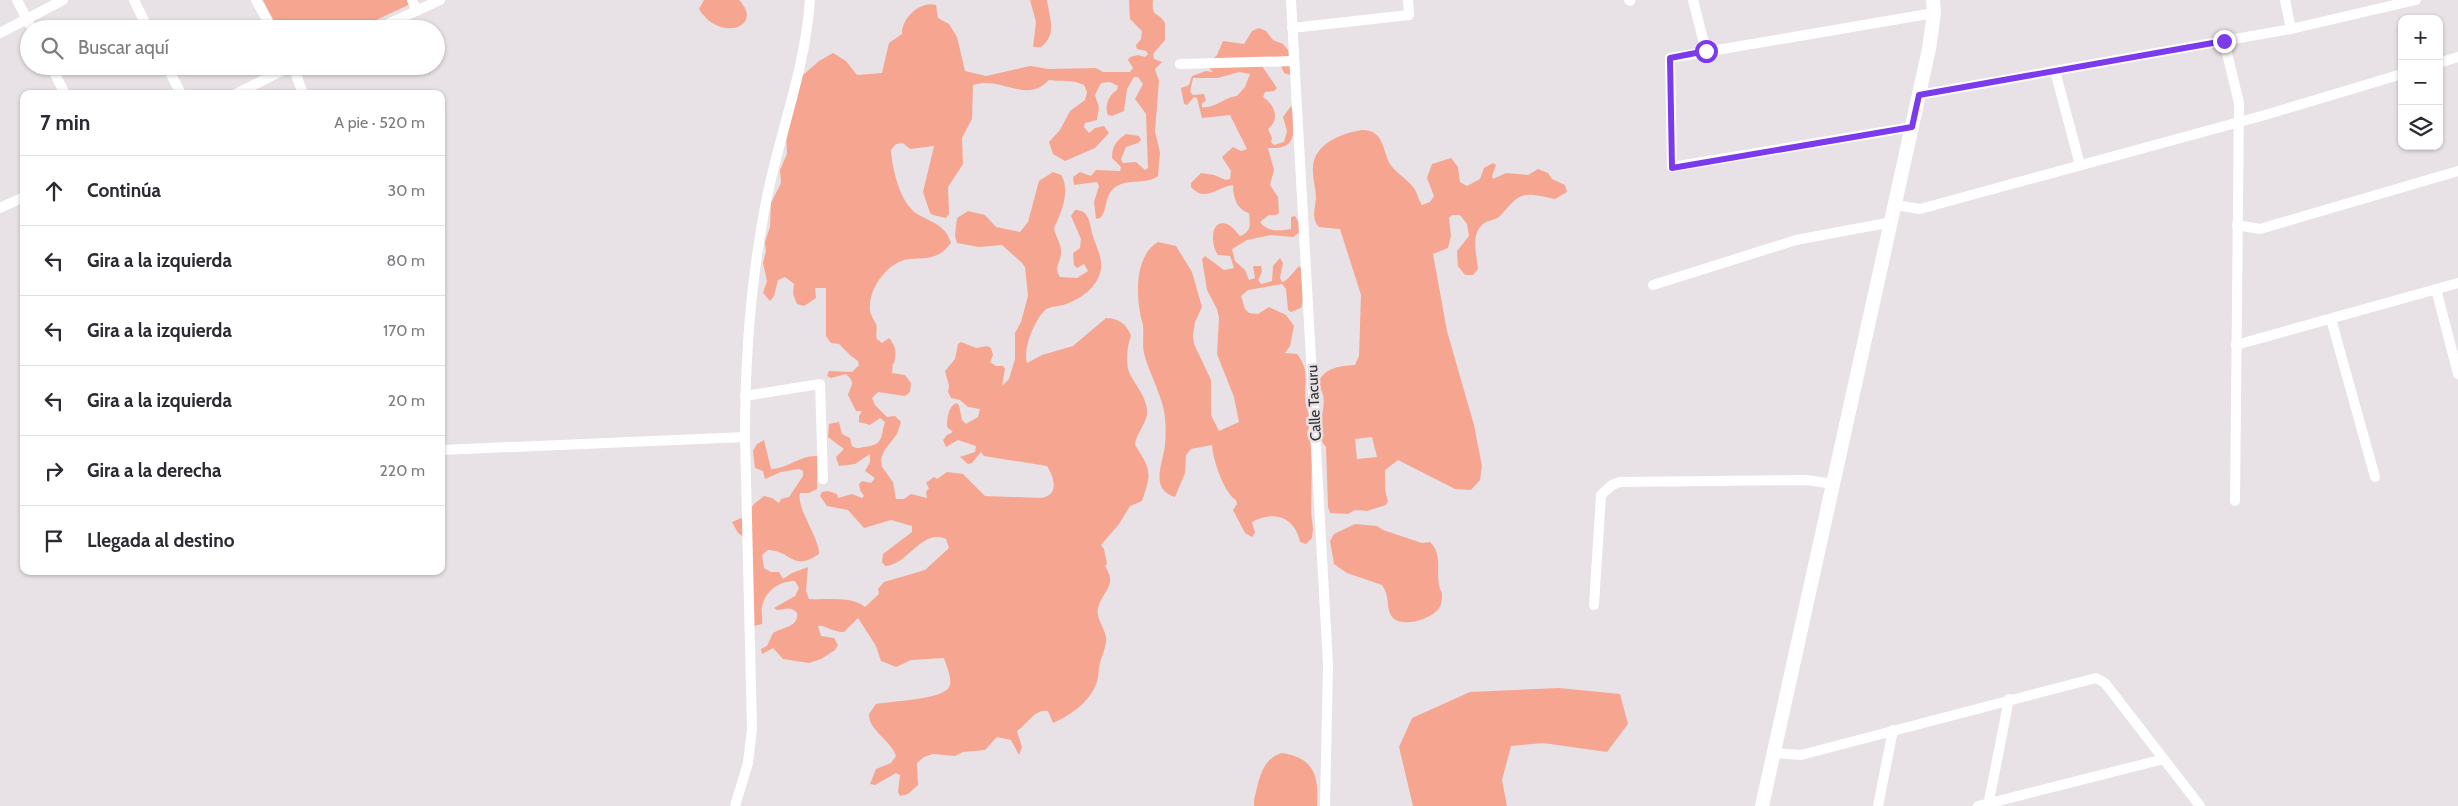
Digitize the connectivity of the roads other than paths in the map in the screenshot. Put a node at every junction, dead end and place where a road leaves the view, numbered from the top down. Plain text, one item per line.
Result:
1 (17, 0) edge
2 (63, 0) edge
3 (134, 0) edge
4 (256, 0) edge
5 (412, 0) edge
6 (440, 0) edge
7 (810, 0) edge
8 (1291, 0) edge
9 (1408, 0) edge
10 (1693, 0) edge
11 (2285, 0) edge
12 (2416, 0) edge
13 (1933, 6) edge
14 (418, 11) junction
15 (27, 19) joint
16 (144, 20) edge
17 (267, 20) edge
18 (398, 20) edge
19 (20, 23) edge
20 (1292, 28) junction
21 (2291, 29) junction
22 (0, 33) edge
23 (2224, 41) junction
24 (1706, 51) junction
25 (2458, 57) edge
26 (1294, 61) junction
27 (2443, 62) edge
28 (1180, 64) dead end
29 (2055, 71) junction
30 (56, 75) edge
31 (172, 75) edge
32 (274, 75) edge
33 (296, 75) edge
34 (2398, 75) edge
35 (63, 90) edge
36 (179, 90) edge
37 (244, 90) edge
38 (301, 90) edge
39 (1919, 95) junction
40 (2238, 122) junction
41 (1912, 127) junction
42 (2080, 165) junction
43 (2458, 171) edge
44 (20, 199) edge
45 (1896, 206) junction
46 (0, 208) edge
47 (1892, 222) junction
48 (2237, 225) junction
49 (2458, 283) edge
50 (1653, 285) dead end
51 (2436, 289) junction
52 (2331, 319) junction
53 (2236, 345) junction
54 (2458, 374) edge
55 (745, 396) junction
56 (745, 437) junction
57 (445, 450) edge
58 (2375, 477) dead end
59 (823, 479) dead end
60 (1834, 484) junction
61 (2235, 501) dead end
62 (1594, 606) dead end
63 (2009, 699) junction
64 (1893, 730) junction
65 (1774, 753) junction
66 (2164, 759) junction
67 (1988, 805) edge
68 (735, 806) edge
69 (1325, 806) edge
70 (1762, 806) edge
71 (1878, 806) edge
72 (1978, 806) edge
73 (2200, 806) edge

1 - 15 street
2 - 15 street
3 - 16 street
4 - 17 street
5 - 14 street
6 - 14 street
7 - 55 street
8 - 20 street, Calle Tacuru
9 - 20 street
10 - 24 street
11 - 21 street
12 - 21 street
13 - 24 street
13 - 39 main road
14 - 18 street
19 - 22 street
20 - 26 street, Calle Tacuru
21 - 23 street
23 - 29 street
23 - 40 street
24 - 41 street
25 - 27 street
26 - 28 street
26 - 69 street, Calle Tacuru
29 - 39 street
29 - 42 street
30 - 35 street
31 - 36 street
32 - 37 street
33 - 38 street
34 - 40 street
39 - 41 main road
40 - 42 street
40 - 48 street
41 - 45 main road
42 - 45 street
43 - 48 street
44 - 46 street
45 - 47 main road
47 - 50 street
47 - 60 main road
48 - 53 street
49 - 51 street
51 - 52 street
51 - 54 street
52 - 53 street
52 - 58 street
53 - 61 street
55 - 56 street
55 - 59 street
56 - 57 street
56 - 68 street
60 - 62 street
60 - 65 main road
63 - 64 street
63 - 66 street
63 - 67 street
64 - 65 street
64 - 71 street
65 - 70 main road
66 - 67 street
66 - 73 street
67 - 72 street

